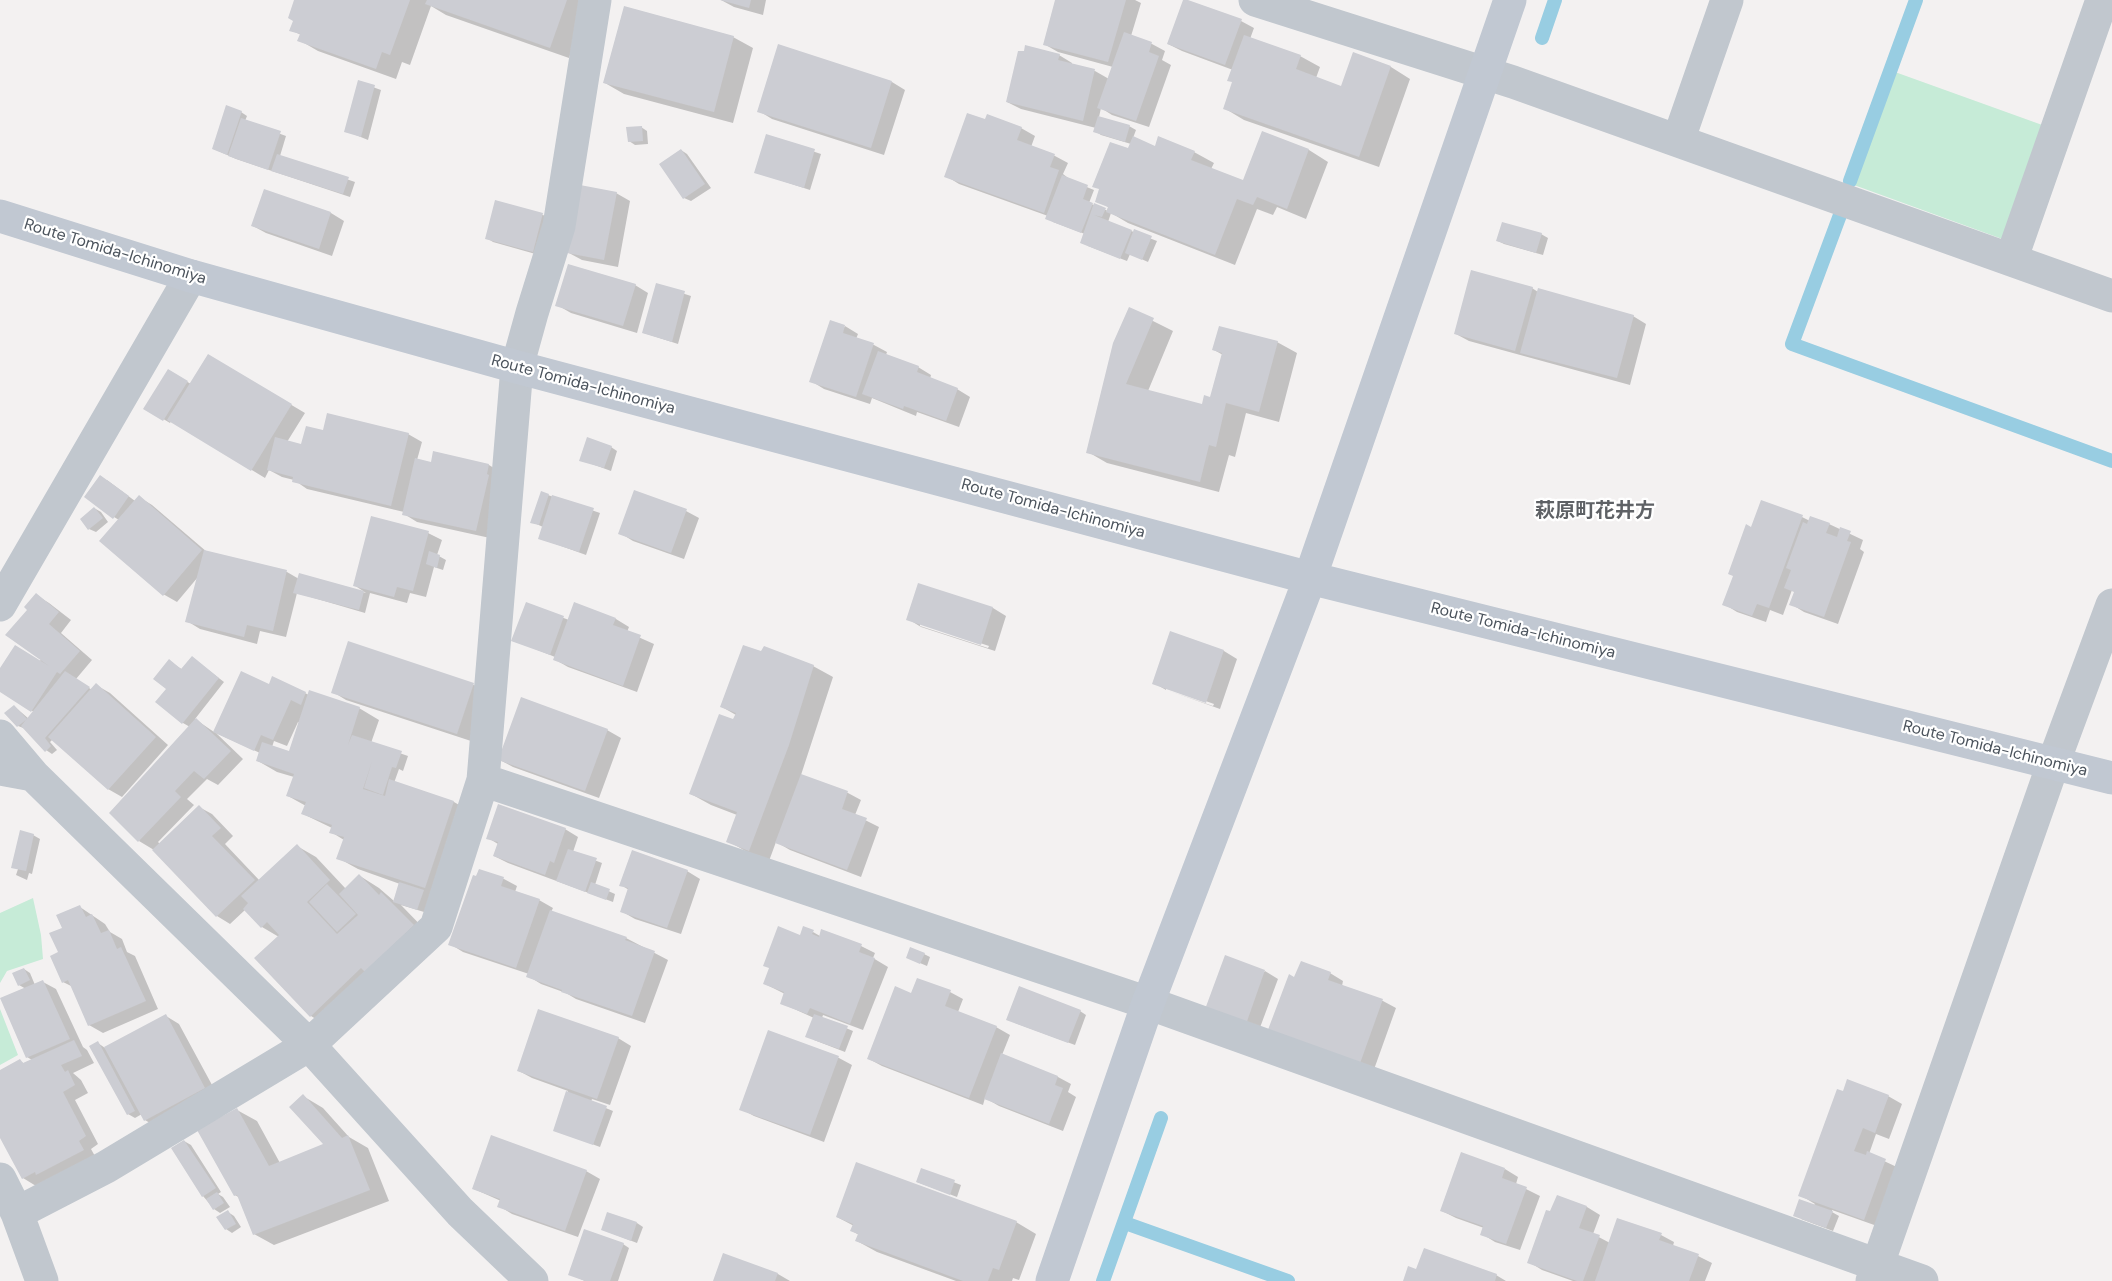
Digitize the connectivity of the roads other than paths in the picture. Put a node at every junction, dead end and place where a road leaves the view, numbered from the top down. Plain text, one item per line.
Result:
1 (594, 0) edge
2 (1255, 0) edge
3 (1510, 0) edge
4 (1727, 0) edge
5 (2102, 0) edge
6 (1484, 72) junction
7 (1678, 141) junction
8 (0, 216) edge
9 (2011, 260) junction
10 (191, 276) junction
11 (2112, 296) edge
12 (517, 367) junction
13 (1310, 578) junction
14 (0, 605) edge
15 (2112, 605) edge
16 (0, 736) edge
17 (2053, 764) junction
18 (0, 769) edge
19 (33, 775) junction
20 (2112, 778) edge
21 (483, 780) junction
22 (1148, 1003) junction
23 (309, 1045) junction
24 (0, 1179) edge
25 (17, 1213) junction
26 (1875, 1273) edge
27 (42, 1281) edge
28 (532, 1281) edge
29 (1052, 1281) edge
30 (1922, 1281) edge

1 - 12 street
2 - 6 street
3 - 6 main road
4 - 7 street
5 - 9 street
6 - 7 street
6 - 13 main road
7 - 9 street
8 - 10 main road, Route Tomida-Ichinomiya
9 - 11 street
10 - 12 main road, Route Tomida-Ichinomiya
10 - 14 street
12 - 13 main road, Route Tomida-Ichinomiya
12 - 21 street
13 - 17 main road, Route Tomida-Ichinomiya
13 - 22 main road
15 - 17 street
16 - 19 street
17 - 20 main road, Route Tomida-Ichinomiya
17 - 26 street
18 - 19 street
19 - 23 street
21 - 22 street
21 - 23 street
22 - 26 street
22 - 29 main road
23 - 25 street
23 - 28 street
24 - 25 street
25 - 27 street
26 - 30 street

